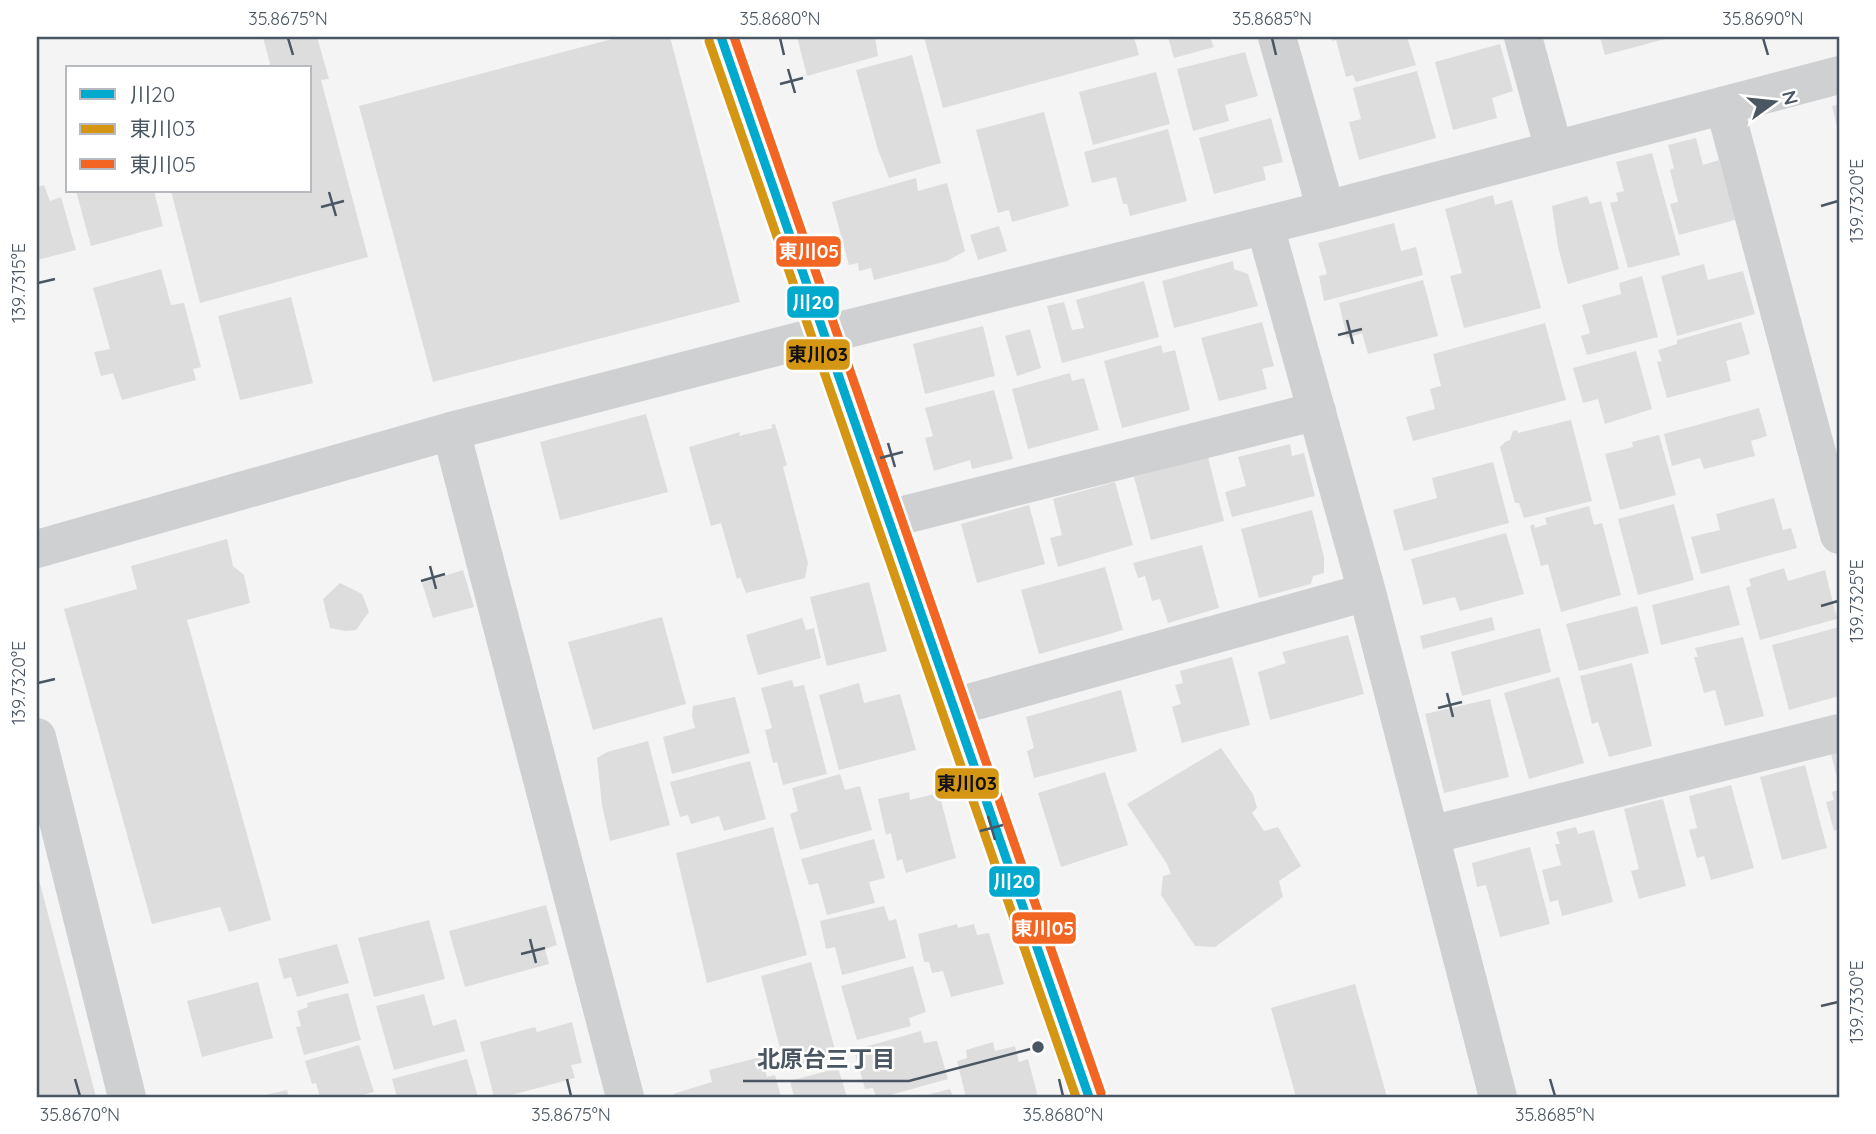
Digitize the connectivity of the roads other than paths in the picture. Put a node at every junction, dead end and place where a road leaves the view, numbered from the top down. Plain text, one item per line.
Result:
1 (721, 37) edge
2 (1277, 37) edge
3 (1523, 37) edge
4 (1839, 75) edge
5 (1724, 105) junction
6 (1554, 150) junction
7 (1326, 210) junction
8 (1265, 226) junction
9 (823, 335) junction
10 (1317, 411) junction
11 (452, 431) junction
12 (888, 519) junction
13 (1839, 535) edge
14 (37, 549) edge
15 (1367, 592) junction
16 (954, 707) junction
17 (1839, 733) edge
18 (37, 737) edge
19 (1430, 835) junction
20 (127, 1097) edge
21 (625, 1097) edge
22 (1089, 1097) edge
23 (1498, 1097) edge

1 - 9 street
2 - 7 street
3 - 6 street
4 - 5 street
5 - 6 street
5 - 13 street
6 - 7 street
7 - 8 street
8 - 9 street
8 - 10 street
9 - 11 street
9 - 12 street
10 - 12 street
10 - 15 street
11 - 14 street
11 - 21 street
12 - 16 street
15 - 16 street
15 - 19 street
16 - 22 street
17 - 19 street
18 - 20 street
19 - 23 street

